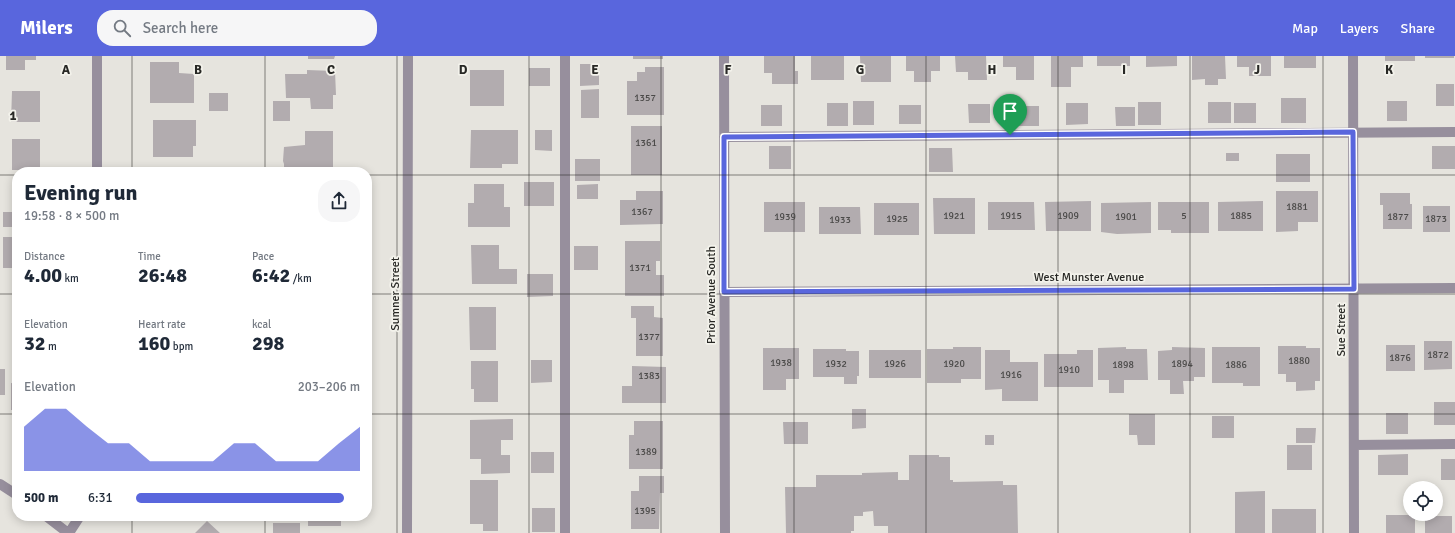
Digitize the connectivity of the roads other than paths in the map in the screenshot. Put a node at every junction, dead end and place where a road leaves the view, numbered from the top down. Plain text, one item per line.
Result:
1 (97, 56) edge
2 (408, 56) edge
3 (565, 56) edge
4 (724, 56) edge
5 (1353, 56) edge
6 (1353, 132) junction
7 (1455, 132) edge
8 (724, 137) junction
9 (97, 167) edge
10 (1455, 288) edge
11 (1354, 289) junction
12 (724, 292) junction
13 (1455, 444) edge
14 (1354, 445) junction
15 (0, 484) edge
16 (12, 492) edge
17 (53, 521) edge
18 (77, 521) edge
19 (69, 533) edge
20 (408, 533) edge
21 (565, 533) edge
22 (725, 533) edge
23 (1354, 533) edge

1 - 9 street
2 - 20 street, Sumner Street
3 - 21 street
4 - 8 street, Prior Avenue South
5 - 6 street, Sue Street
6 - 7 street
6 - 8 street
6 - 11 street, Sue Street
8 - 12 street, Prior Avenue South
10 - 11 street, West Munster Avenue
11 - 12 street, West Munster Avenue
11 - 14 street, Sue Street
12 - 22 street, Prior Avenue South
13 - 14 street
14 - 23 street, Sue Street
15 - 16 street
17 - 19 street
18 - 19 street

